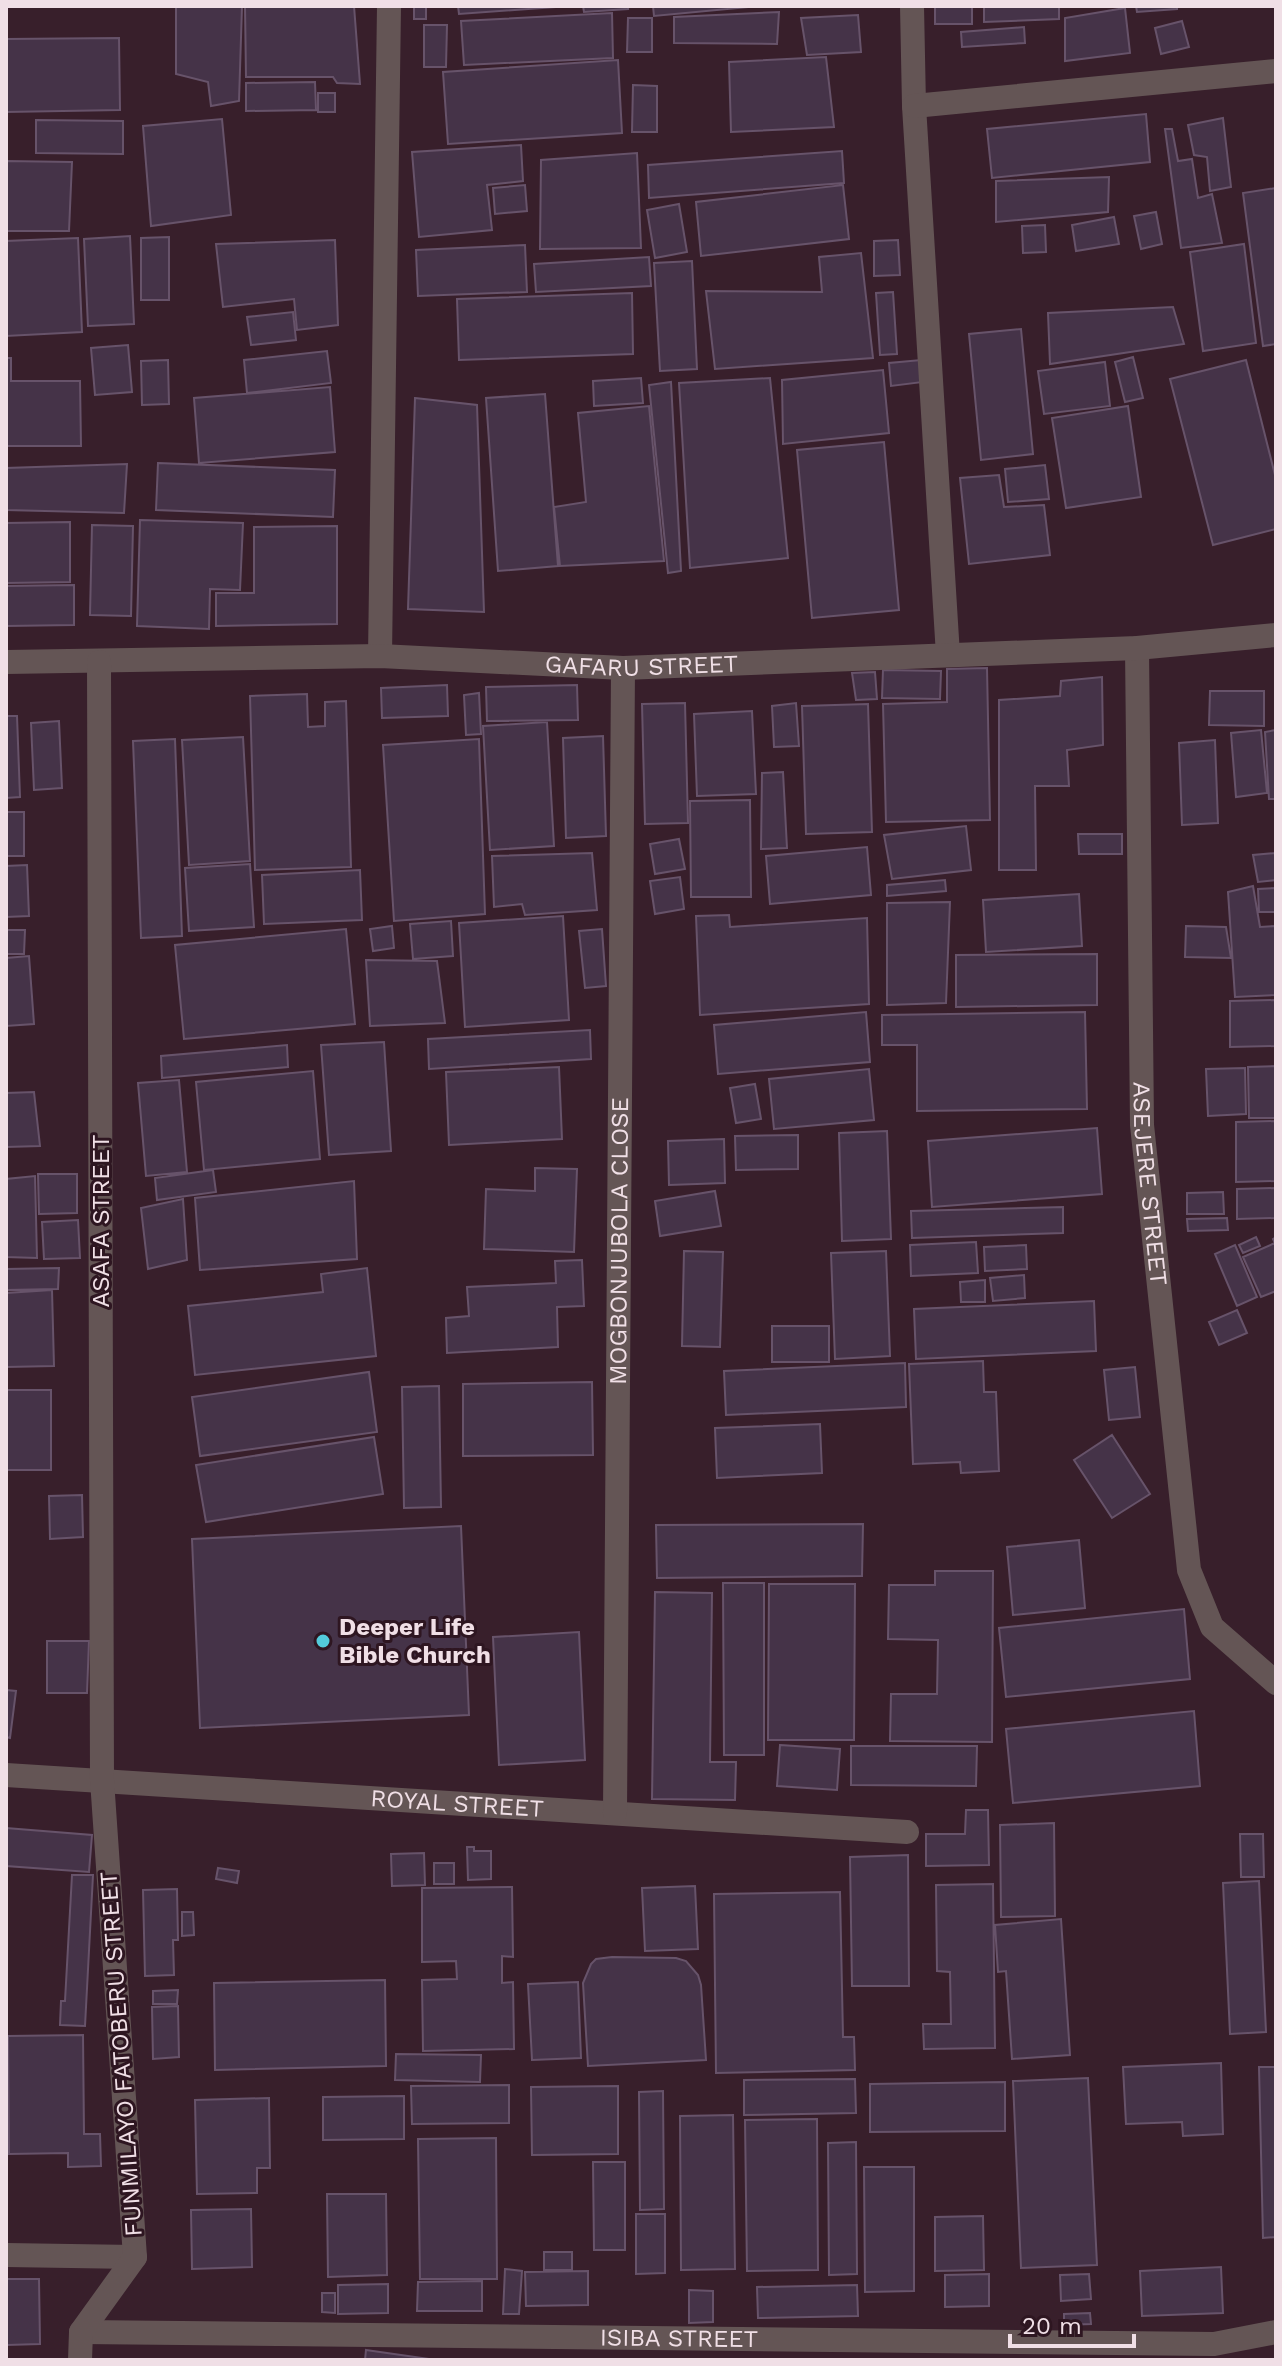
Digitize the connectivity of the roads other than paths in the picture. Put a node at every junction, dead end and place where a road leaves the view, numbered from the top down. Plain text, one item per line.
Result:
1 (389, 6) edge
2 (912, 6) edge
3 (1276, 71) edge
4 (914, 106) junction
5 (1276, 635) edge
6 (1137, 648) junction
7 (948, 655) junction
8 (380, 656) junction
9 (6, 662) edge
10 (99, 662) junction
11 (623, 668) junction
12 (1276, 1683) edge
13 (6, 1775) edge
14 (102, 1780) junction
15 (615, 1813) junction
16 (907, 1832) dead end
17 (6, 2255) edge
18 (135, 2257) junction
19 (81, 2332) junction
20 (1276, 2332) edge
21 (598, 2348) edge
22 (80, 2360) edge

1 - 8 street
2 - 4 street
3 - 4 street
4 - 7 street
5 - 6 street, GAFARU STREET
6 - 7 street, GAFARU STREET
6 - 12 street, ASEJERE STREET
7 - 11 street, GAFARU STREET
8 - 10 street, GAFARU STREET
8 - 11 street, GAFARU STREET
9 - 10 street, GAFARU STREET
10 - 14 street, ASAFA STREET
11 - 15 street, MOGBONJUBOLA CLOSE
13 - 14 street, ROYAL STREET
14 - 15 street, ROYAL STREET
14 - 18 street, FUNMILAYO FATOBERU STREET
15 - 16 street, ROYAL STREET
17 - 18 street
18 - 19 street, FUNMILAYO FATOBERU STREET
19 - 21 street, ISIBA STREET
19 - 22 street
20 - 21 street, ISIBA STREET

